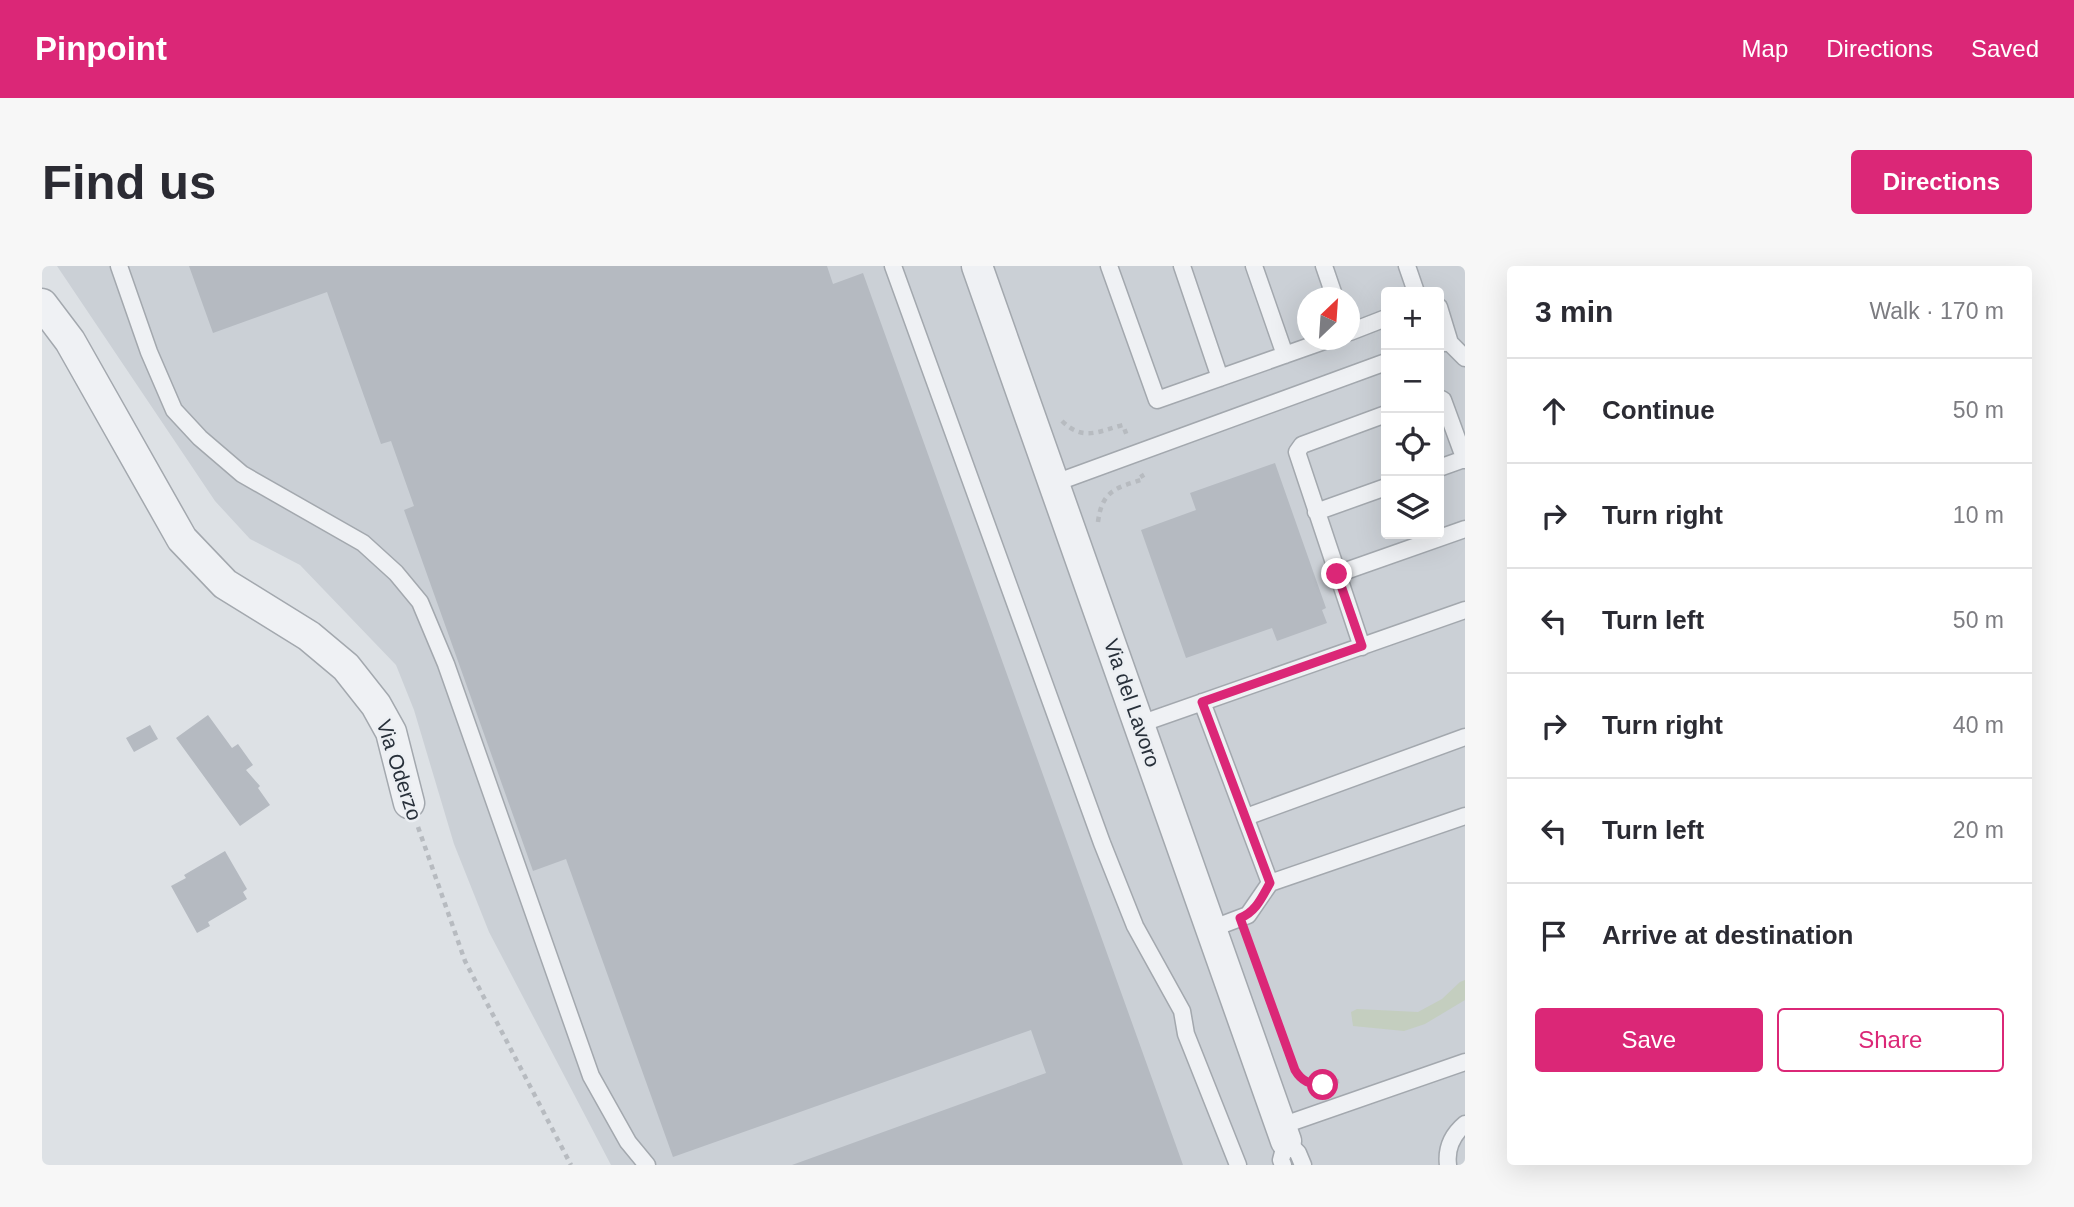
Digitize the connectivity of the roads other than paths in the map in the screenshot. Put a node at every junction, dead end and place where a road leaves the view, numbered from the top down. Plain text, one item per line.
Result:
1 (119, 266) edge
2 (892, 266) edge
3 (977, 266) edge
4 (1109, 266) edge
5 (1182, 266) edge
6 (1254, 266) edge
7 (1324, 266) edge
8 (1407, 266) edge
9 (1331, 287) edge
10 (1414, 287) edge
11 (42, 304) edge
12 (1381, 320) edge
13 (1360, 328) edge
14 (1444, 343) edge
15 (1299, 350) edge
16 (1285, 355) junction
17 (1465, 358) edge
18 (1381, 364) edge
19 (1220, 378) junction
20 (1444, 403) edge
21 (1381, 416) edge
22 (1465, 460) edge
23 (1444, 466) edge
24 (1055, 483) junction
25 (1381, 489) edge
26 (1316, 512) junction
27 (1465, 529) edge
28 (1337, 574) junction
29 (1465, 610) edge
30 (1362, 646) junction
31 (1202, 702) junction
32 (1140, 724) junction
33 (1465, 737) edge
34 (410, 803) road end
35 (1465, 816) edge
36 (1246, 817) junction
37 (1270, 883) junction
38 (1212, 929) junction
39 (1465, 1062) edge
40 (1465, 1124) edge
41 (1288, 1149) edge
42 (647, 1165) edge
43 (1238, 1165) edge
44 (1448, 1165) edge

1 - 42 lane
2 - 43 lane
3 - 24 street, Via del Lavoro
4 - 19 lane
5 - 19 lane
6 - 16 lane
7 - 9 lane
8 - 10 lane
11 - 34 street, Via Oderzo
12 - 13 lane
14 - 17 lane
15 - 16 lane
16 - 19 lane
18 - 24 lane
20 - 22 lane
21 - 26 lane
22 - 23 lane
24 - 32 street, Via del Lavoro
25 - 26 lane
26 - 28 lane
27 - 28 lane
28 - 30 lane
29 - 30 lane
30 - 31 lane
31 - 32 lane
31 - 36 lane
32 - 38 street, Via del Lavoro
33 - 36 lane
35 - 37 lane
36 - 37 lane
37 - 38 lane
38 - 41 street, Via del Lavoro
39 - 41 lane
40 - 44 lane

